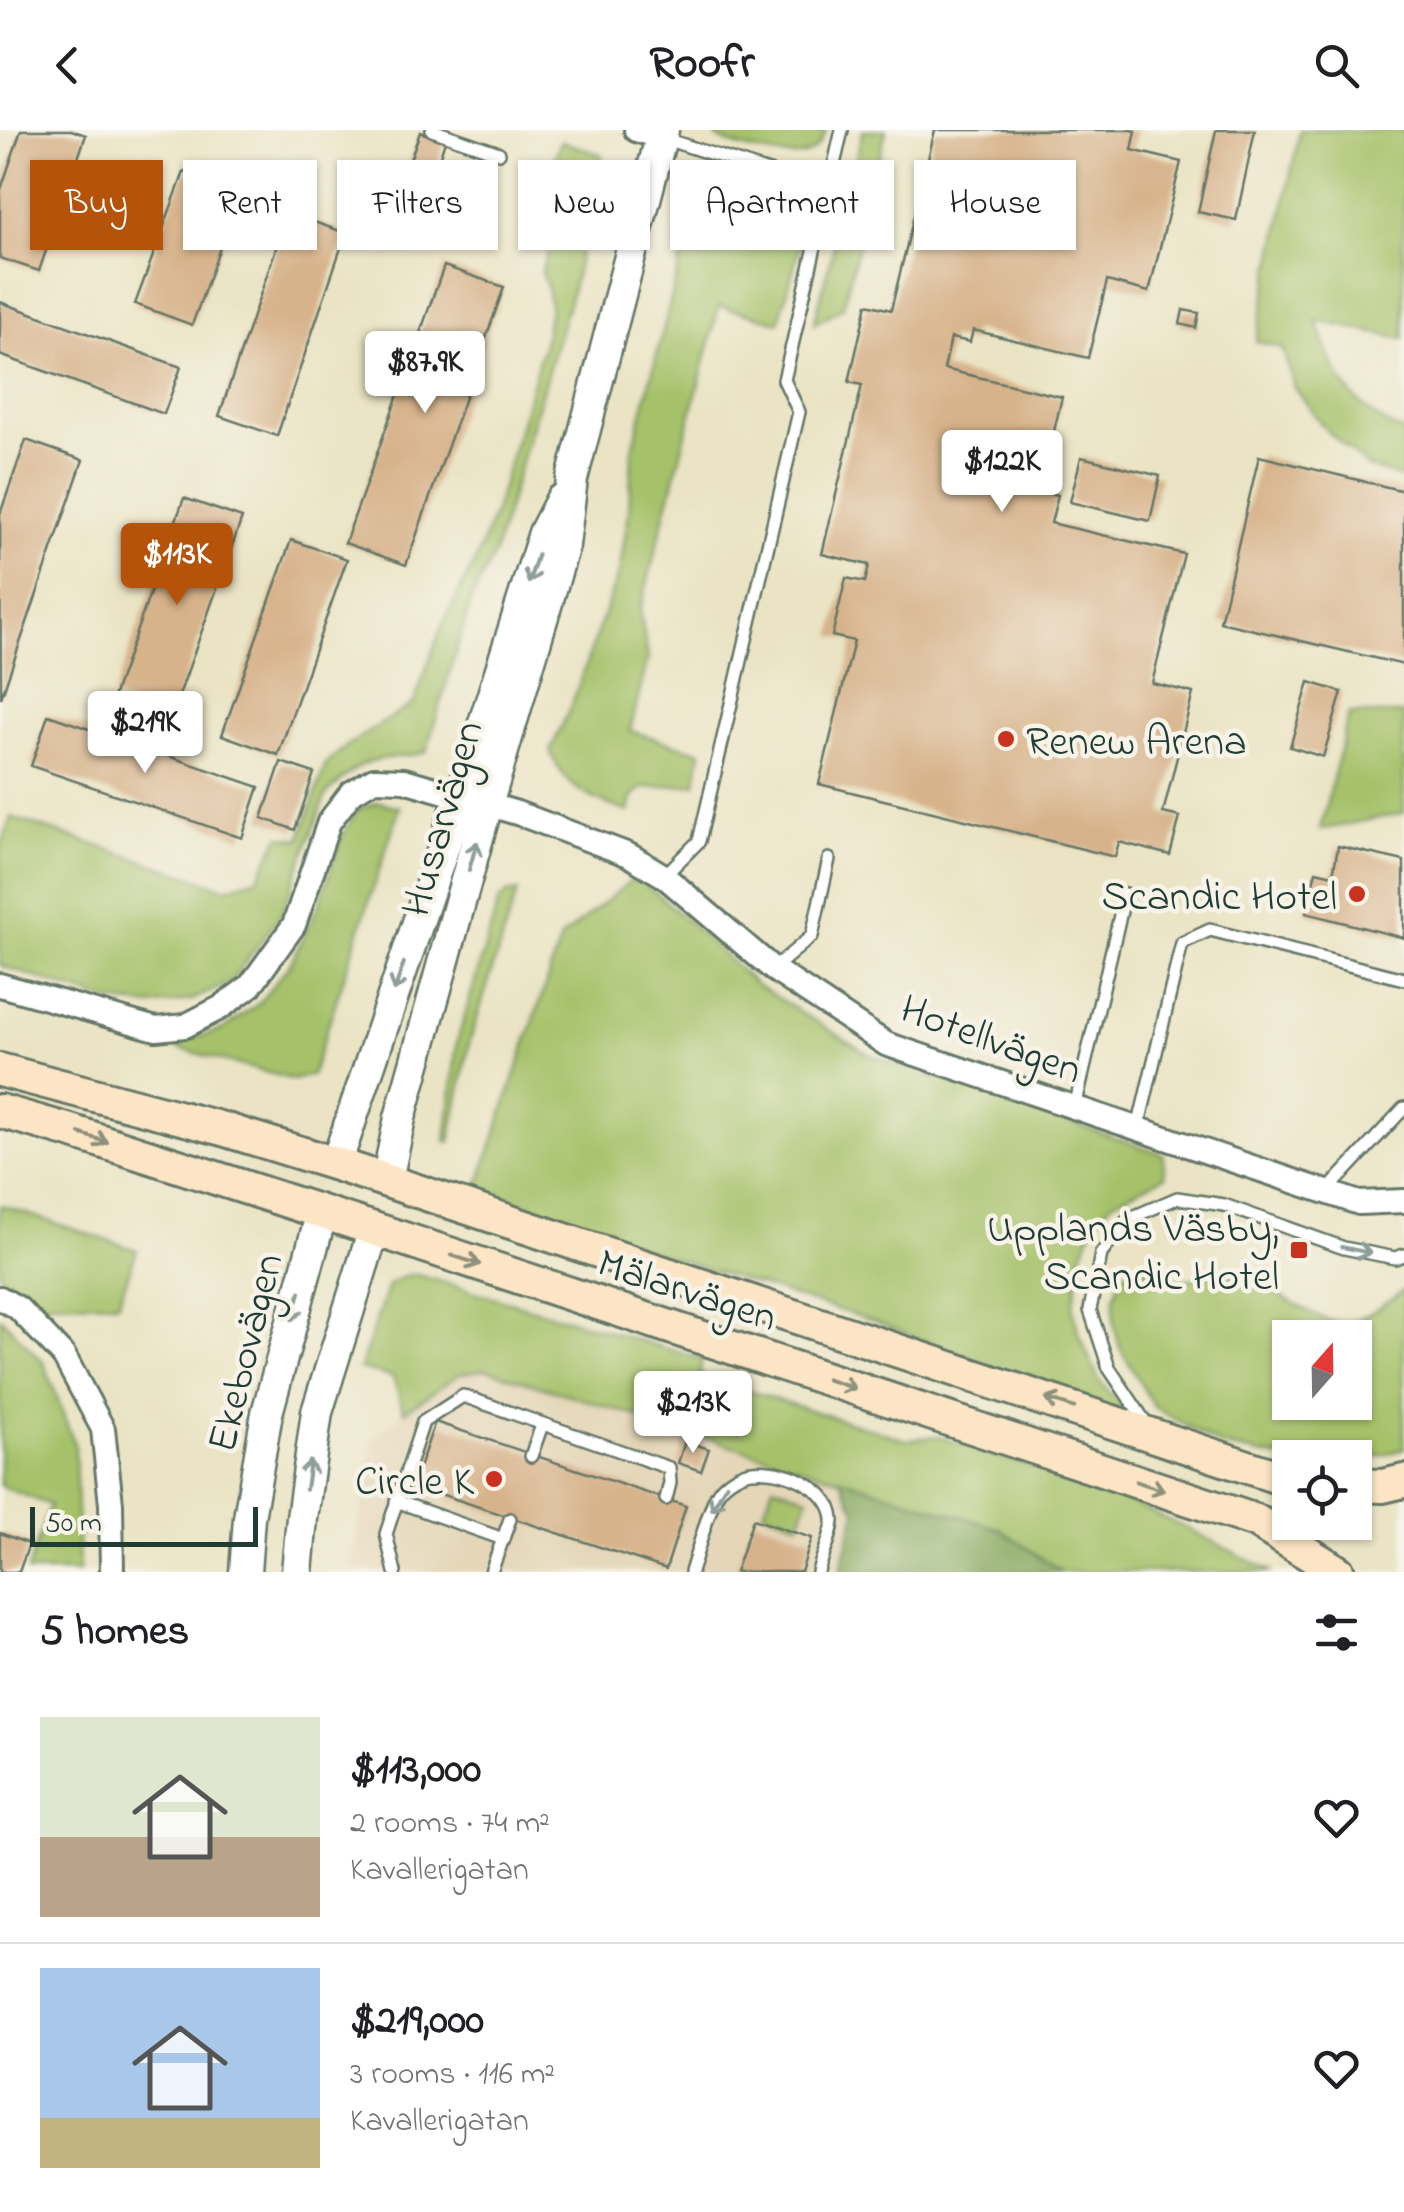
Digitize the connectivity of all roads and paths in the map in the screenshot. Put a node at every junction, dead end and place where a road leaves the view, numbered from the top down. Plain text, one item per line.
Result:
1 (432, 130) edge
2 (842, 130) edge
3 (654, 133) edge
4 (498, 153) dead end
5 (734, 160) edge
6 (835, 160) edge
7 (814, 250) edge
8 (474, 801) junction
9 (829, 859) dead end
10 (664, 876) junction
11 (1125, 894) dead end
12 (773, 968) junction
13 (1404, 979) edge
14 (0, 985) edge
15 (0, 1070) edge
16 (1074, 1107) junction
17 (1404, 1108) edge
18 (0, 1111) edge
19 (1138, 1128) junction
20 (336, 1164) junction
21 (387, 1180) junction
22 (1326, 1192) junction
23 (1404, 1201) edge
24 (322, 1212) junction
25 (374, 1229) junction
26 (1404, 1255) edge
27 (0, 1298) edge
28 (542, 1425) junction
29 (1153, 1434) junction
30 (531, 1456) dead end
31 (1272, 1475) edge
32 (1404, 1481) edge
33 (1372, 1486) edge
34 (666, 1499) dead end
35 (396, 1501) junction
36 (510, 1518) dead end
37 (502, 1539) junction
38 (112, 1572) edge
39 (245, 1572) edge
40 (298, 1572) edge
41 (395, 1572) edge
42 (491, 1572) edge
43 (690, 1572) edge
44 (818, 1572) edge
45 (1338, 1572) edge

1 - 4 lane
2 - 6 lane
3 - 5 lane
3 - 8 street, Husarvägen
7 - 10 lane
8 - 10 street, Hotellvägen
8 - 14 street, Hotellvägen
8 -> 20 street, Husarvägen
21 -> 8 street, Husarvägen
9 - 12 lane
10 - 12 street, Hotellvägen
11 - 16 lane
12 - 16 street, Hotellvägen
13 - 19 lane
15 - 20 main road, Mälarvägen
16 - 19 street, Hotellvägen
17 - 22 lane
18 -> 24 main road, Mälarvägen
19 - 22 street, Hotellvägen
20 - 21 main road, Mälarvägen
20 - 24 main road
21 - 25 main road
29 -> 21 main road, Mälarvägen
22 - 23 street, Hotellvägen
24 - 25 main road, Mälarvägen
24 -> 39 street, Ekebovägen
40 -> 25 street, Ekebovägen
25 -> 45 main road, Mälarvägen
29 -> 26 lane
27 - 38 street
28 - 30 lane
28 - 34 lane
28 - 35 lane
29 - 31 main road, Mälarvägen
32 - 33 main road
35 - 37 lane
35 - 41 lane
36 - 37 lane
37 - 42 lane
44 -> 43 lane

